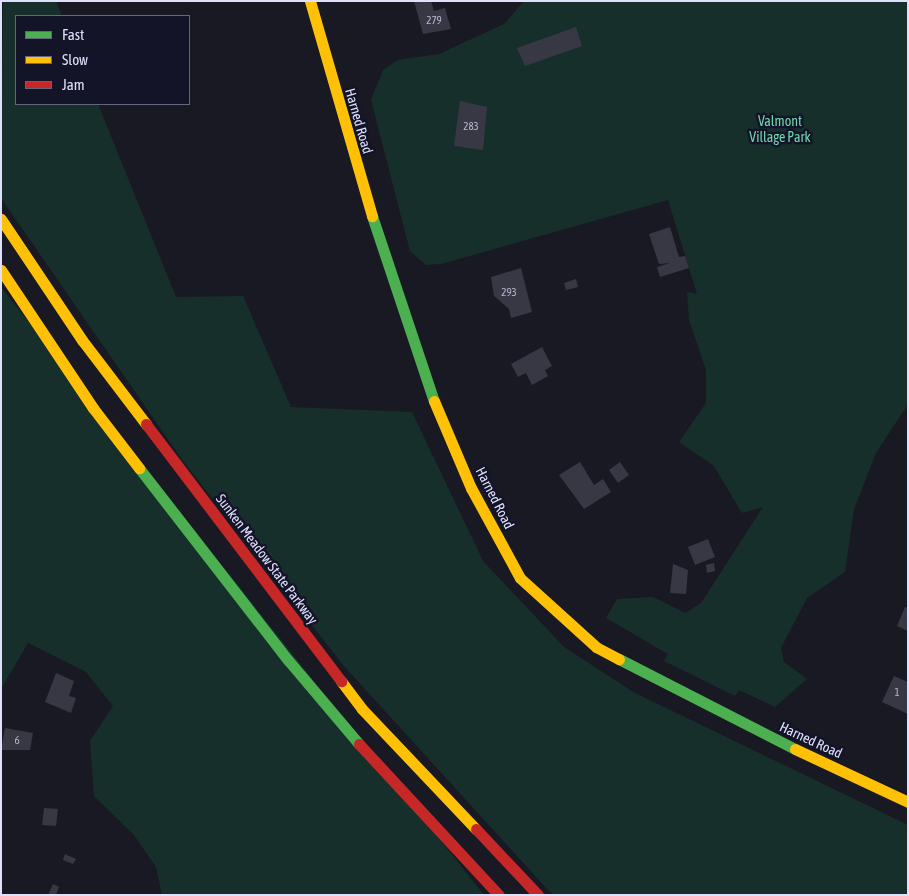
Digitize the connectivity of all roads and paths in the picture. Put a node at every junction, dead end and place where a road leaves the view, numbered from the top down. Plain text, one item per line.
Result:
1 (310, 1) edge
2 (1, 219) edge
3 (1, 270) edge
4 (908, 802) edge
5 (499, 895) edge
6 (538, 895) edge

1 - 4 main road, Harned Road
2 - 6 main road, Sunken Meadow State Parkway
3 - 5 main road

